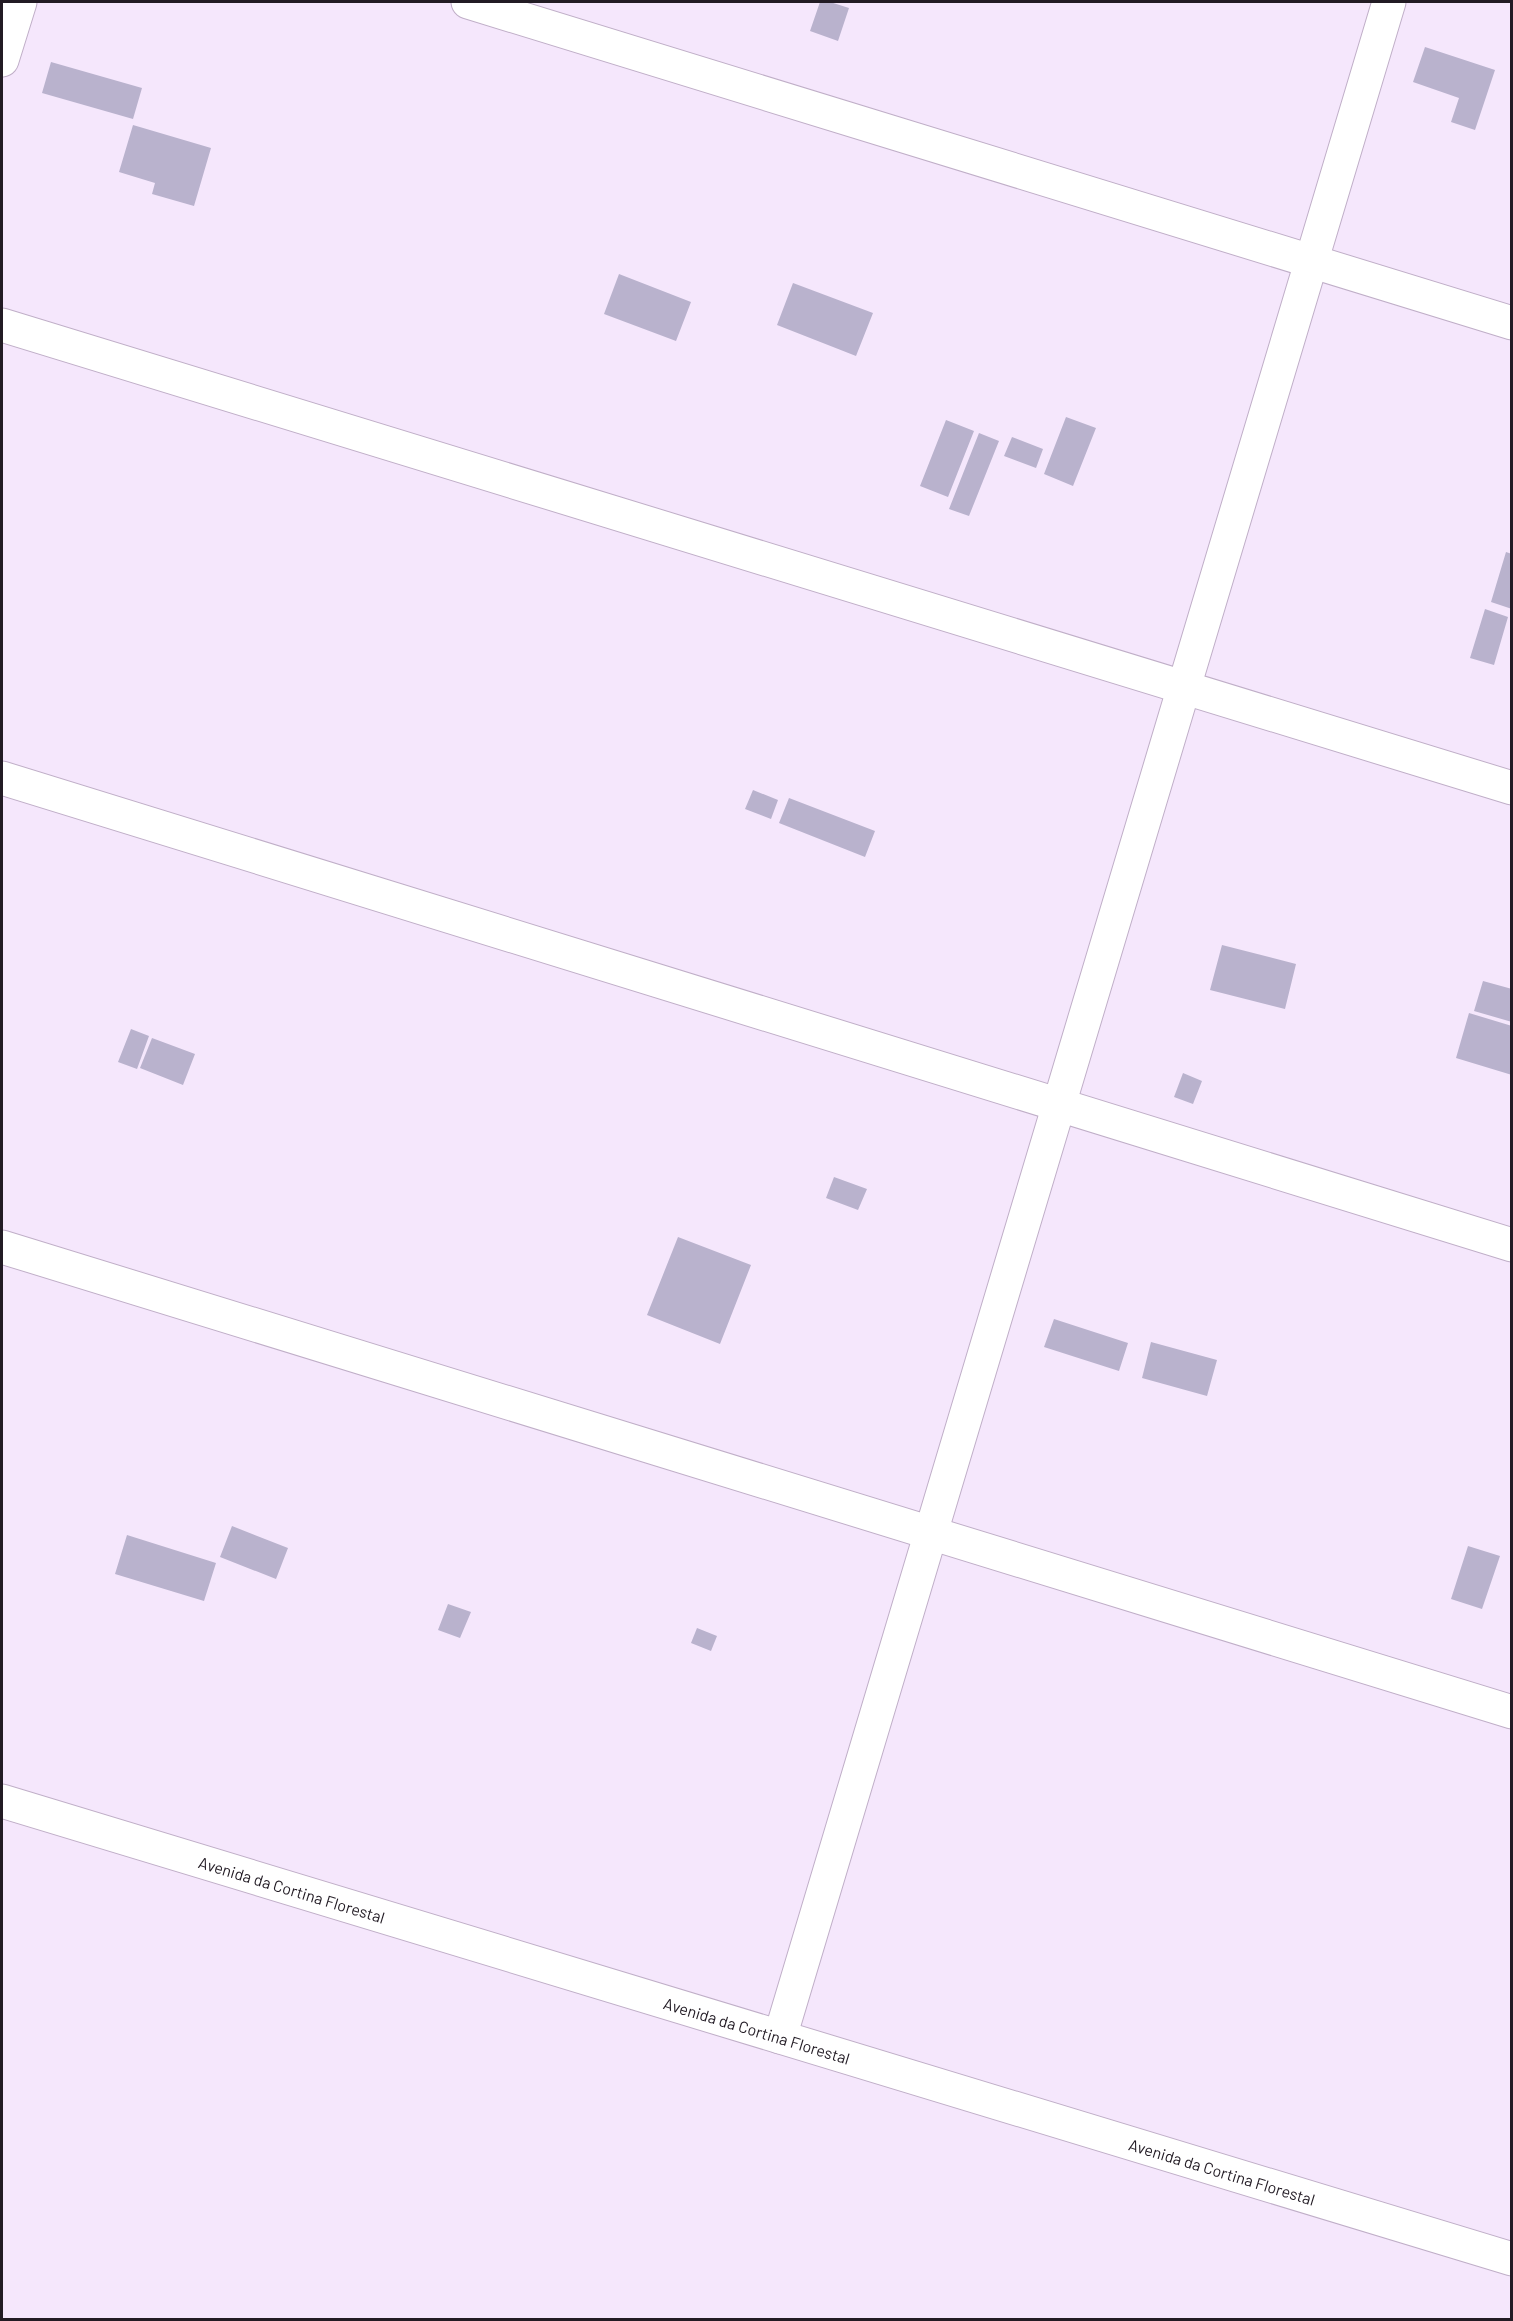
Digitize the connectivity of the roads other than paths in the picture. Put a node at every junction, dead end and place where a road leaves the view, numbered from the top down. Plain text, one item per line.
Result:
1 (20, 2) edge
2 (468, 2) edge
3 (1389, 2) edge
4 (2, 60) edge
5 (1311, 261) junction
6 (1512, 323) edge
7 (2, 325) edge
8 (1184, 687) junction
9 (2, 778) edge
10 (1512, 788) edge
11 (1059, 1105) junction
12 (1512, 1245) edge
13 (2, 1247) edge
14 (930, 1533) junction
15 (1512, 1712) edge
16 (2, 1801) edge
17 (780, 2037) junction
18 (1512, 2259) edge

1 - 4 street
2 - 5 street
3 - 5 street
5 - 6 street
5 - 8 street
7 - 8 street
8 - 10 street
8 - 11 street
9 - 11 street
11 - 12 street
11 - 14 street
13 - 14 street
14 - 15 street
14 - 17 street
16 - 17 street, Avenida da Cortina Florestal
17 - 18 street, Avenida da Cortina Florestal

